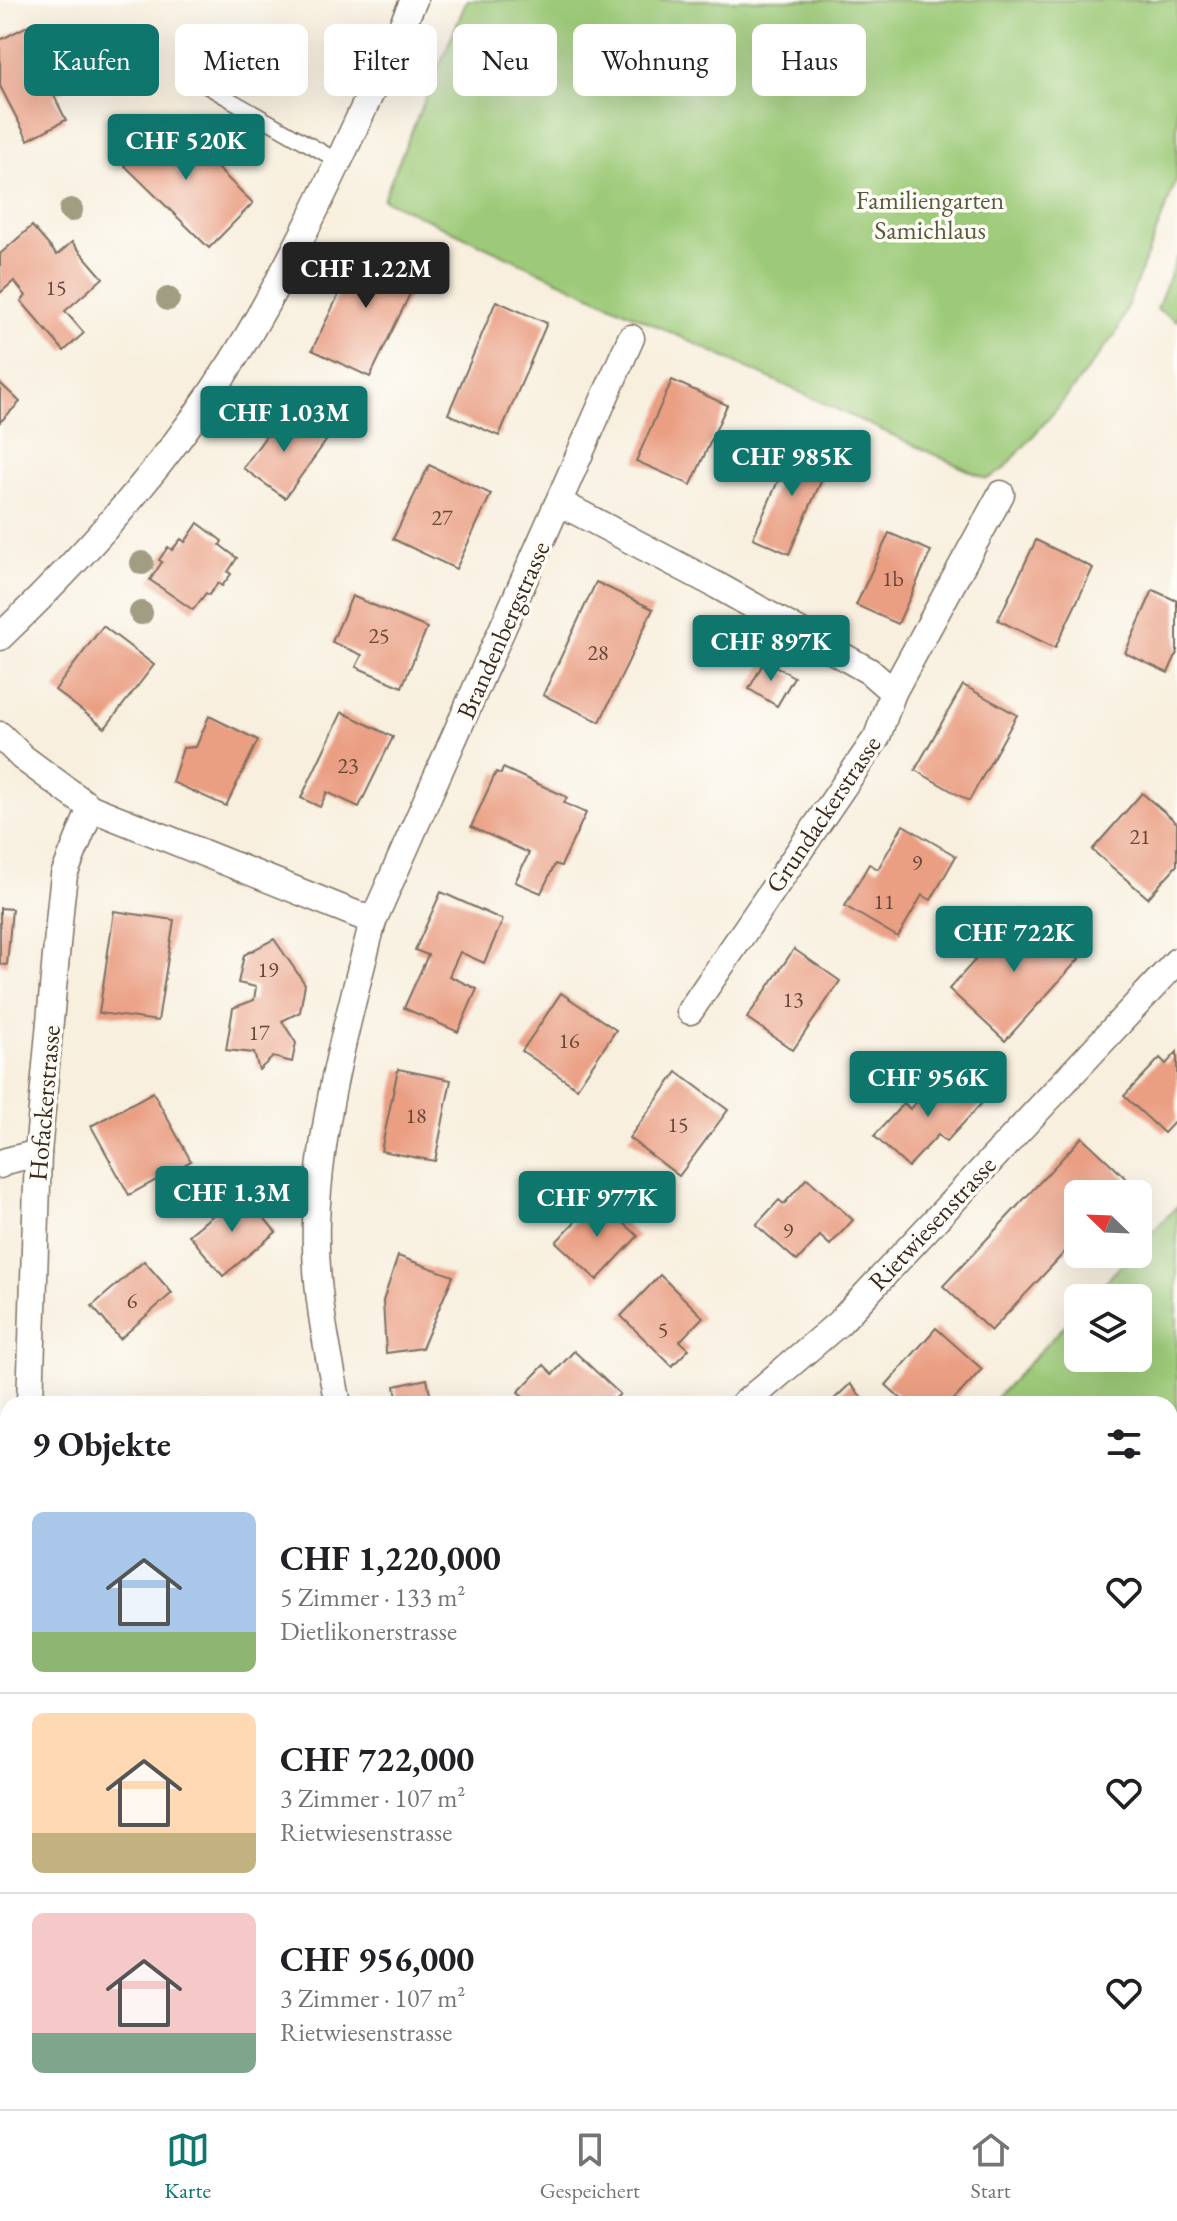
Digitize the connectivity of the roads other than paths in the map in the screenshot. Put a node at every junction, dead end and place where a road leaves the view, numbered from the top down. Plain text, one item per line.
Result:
1 (414, 0) edge
2 (224, 96) edge
3 (338, 161) junction
4 (631, 338) dead end
5 (1001, 494) dead end
6 (560, 503) junction
7 (0, 637) edge
8 (893, 692) junction
9 (0, 735) edge
10 (91, 808) junction
11 (373, 921) junction
12 (1177, 961) edge
13 (690, 1011) dead end
14 (38, 1153) junction
15 (0, 1165) edge
16 (30, 1396) edge
17 (336, 1396) edge
18 (753, 1396) edge

1 - 3 street
2 - 3 lane
3 - 7 street
4 - 6 street, Brandenbergstrasse
5 - 8 street, Grundackerstrasse
6 - 8 street
6 - 11 street, Brandenbergstrasse
8 - 13 street, Grundackerstrasse
9 - 10 street
10 - 11 street
10 - 14 street, Hofackerstrasse
11 - 17 street, Brandenbergstrasse
12 - 18 street, Rietwiesenstrasse
14 - 15 street
14 - 16 street, Hofackerstrasse

